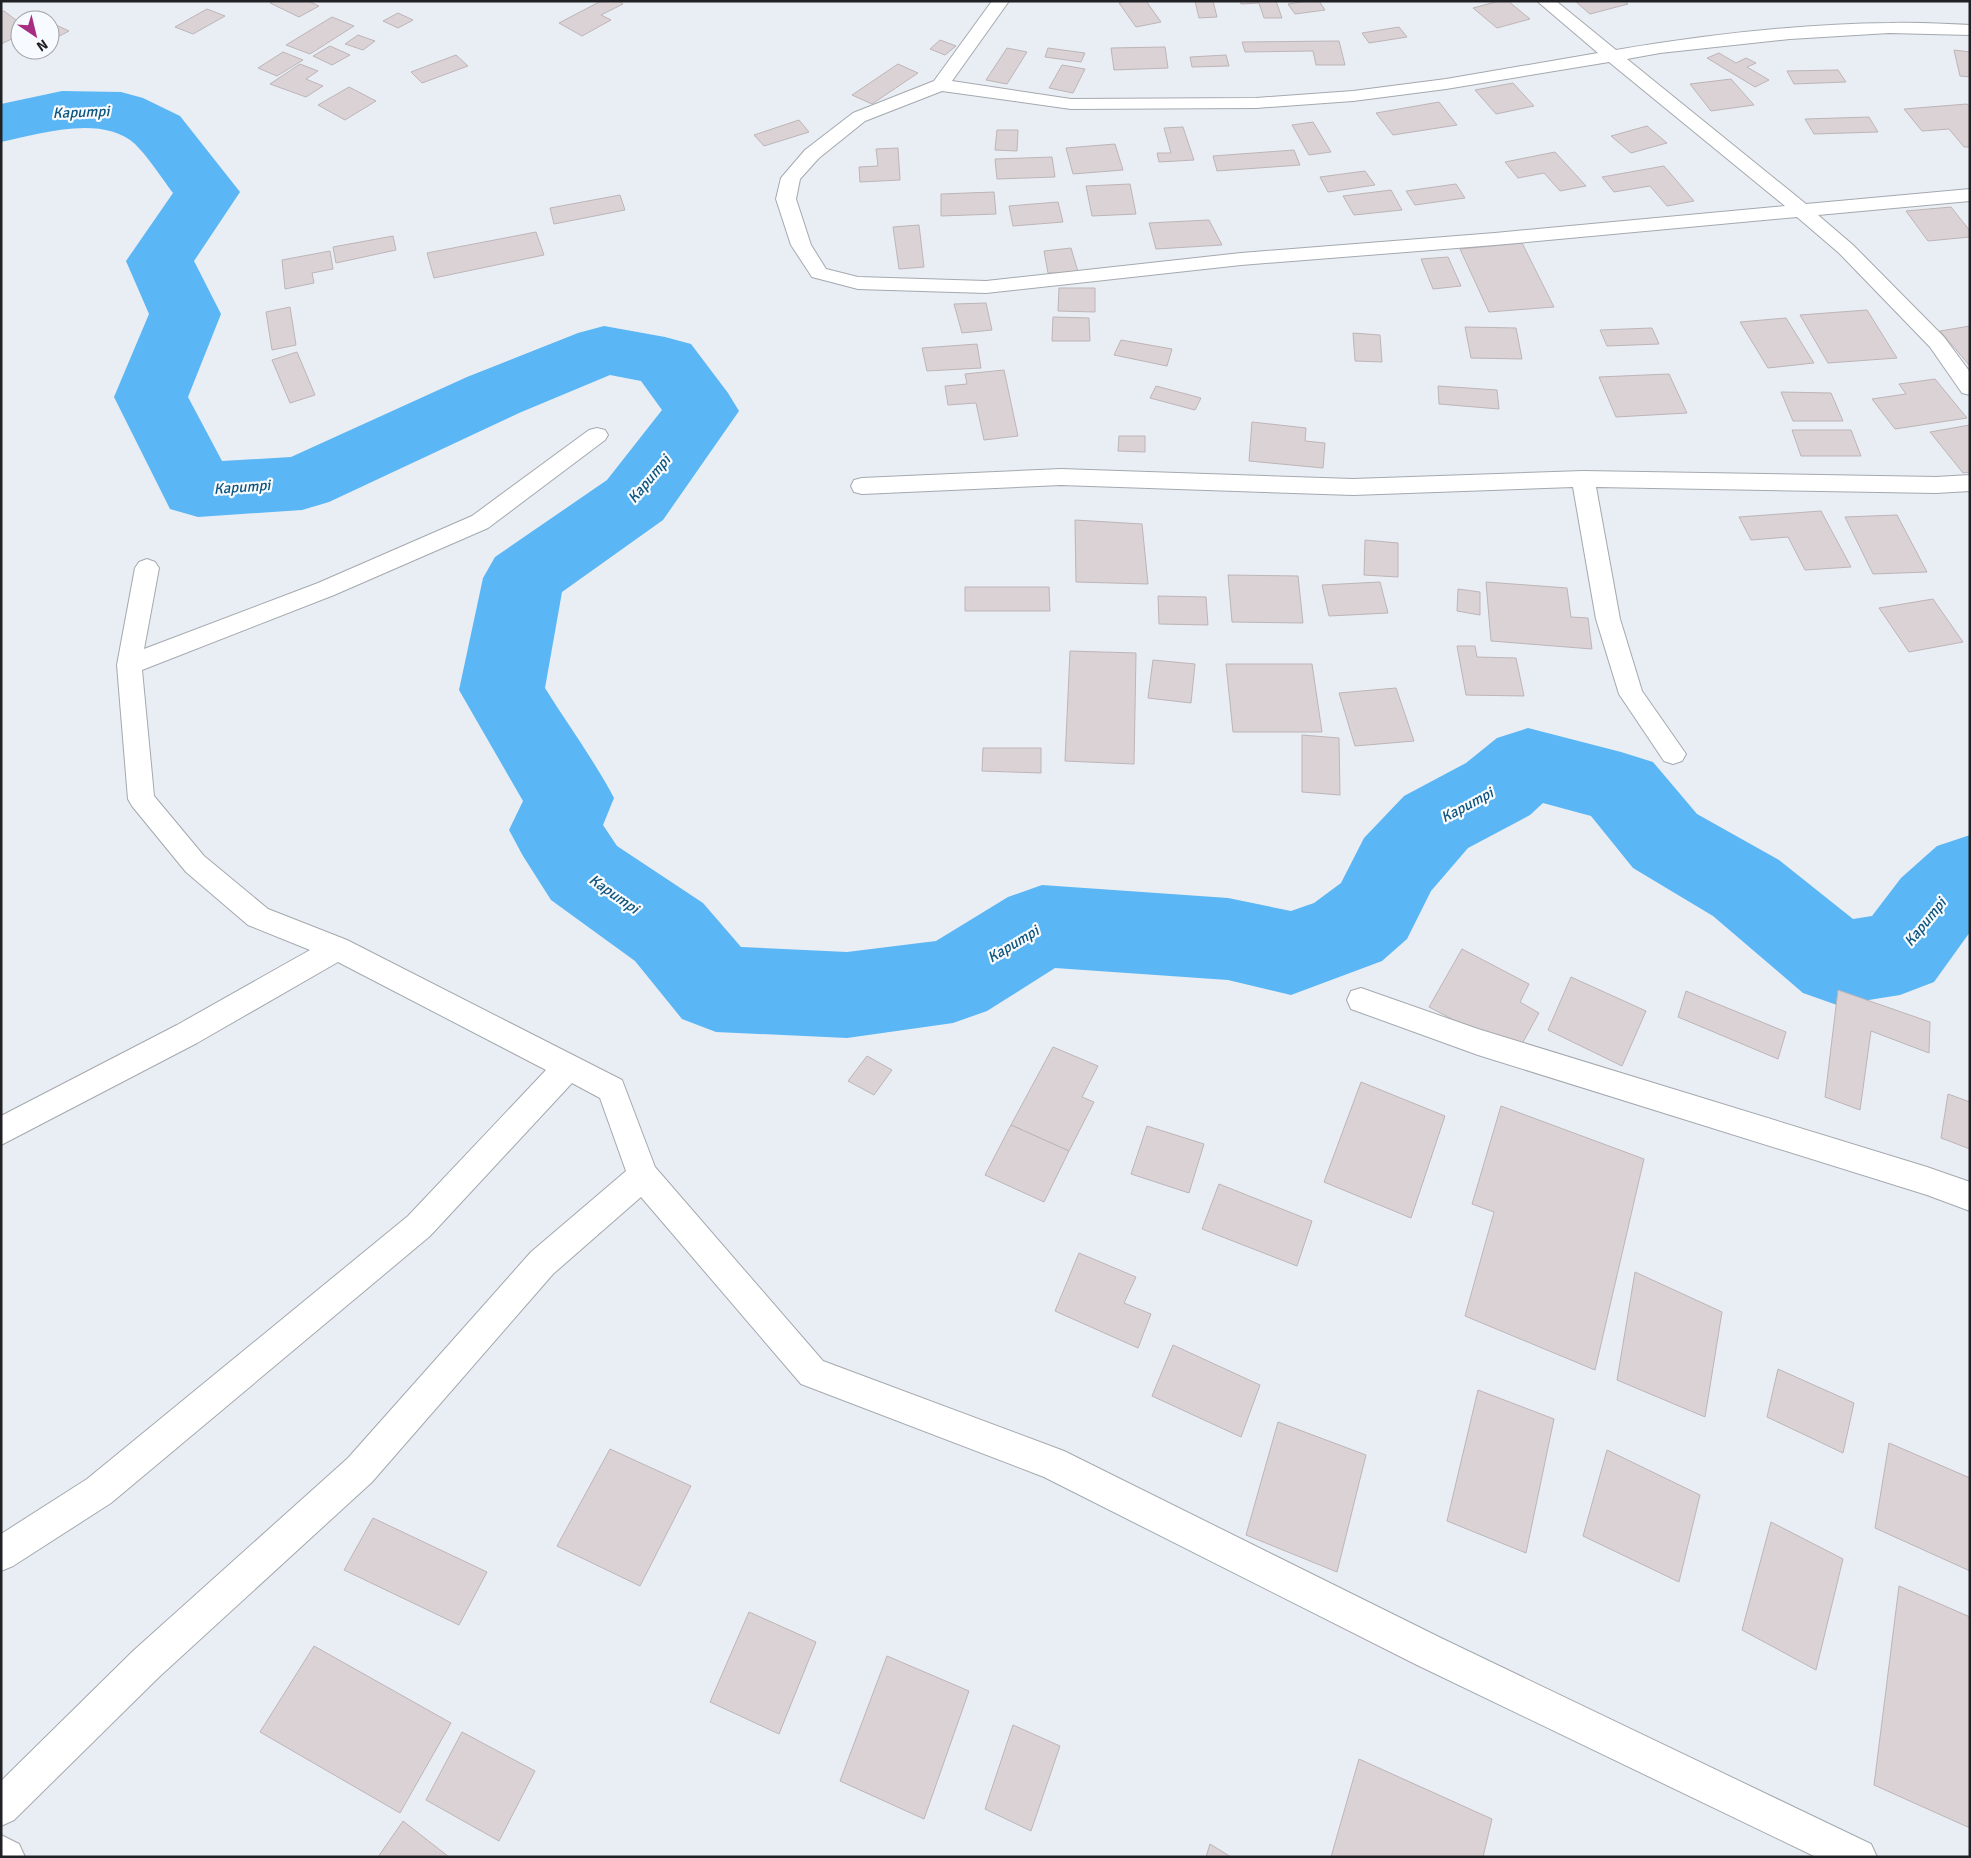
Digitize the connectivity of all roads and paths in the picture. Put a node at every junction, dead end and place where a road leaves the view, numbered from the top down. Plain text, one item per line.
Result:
1 (1002, 1) edge
2 (1544, 1) edge
3 (1970, 30) edge
4 (1612, 57) junction
5 (940, 85) junction
6 (1970, 195) edge
7 (1800, 209) junction
8 (1970, 388) edge
9 (597, 435) dead end
10 (1584, 479) junction
11 (1970, 483) edge
12 (862, 486) dead end
13 (147, 568) dead end
14 (129, 665) junction
15 (1673, 754) dead end
16 (337, 948) junction
17 (1361, 1000) dead end
18 (568, 1067) junction
19 (1, 1131) edge
20 (643, 1176) junction
21 (1970, 1197) edge
22 (1, 1554) edge
23 (1, 1807) edge
24 (1, 1854) edge
25 (6, 1857) edge
26 (1858, 1857) edge

1 - 5 street
2 - 4 street
3 - 4 street
4 - 5 street
4 - 7 street
5 - 7 street
6 - 7 street
7 - 8 street
9 - 14 street
10 - 11 street
10 - 12 street
10 - 15 street
13 - 14 street
14 - 16 street
16 - 18 street
16 - 19 street
17 - 21 street
18 - 20 street
18 - 22 street
20 - 23 street
20 - 26 street
24 - 25 street

